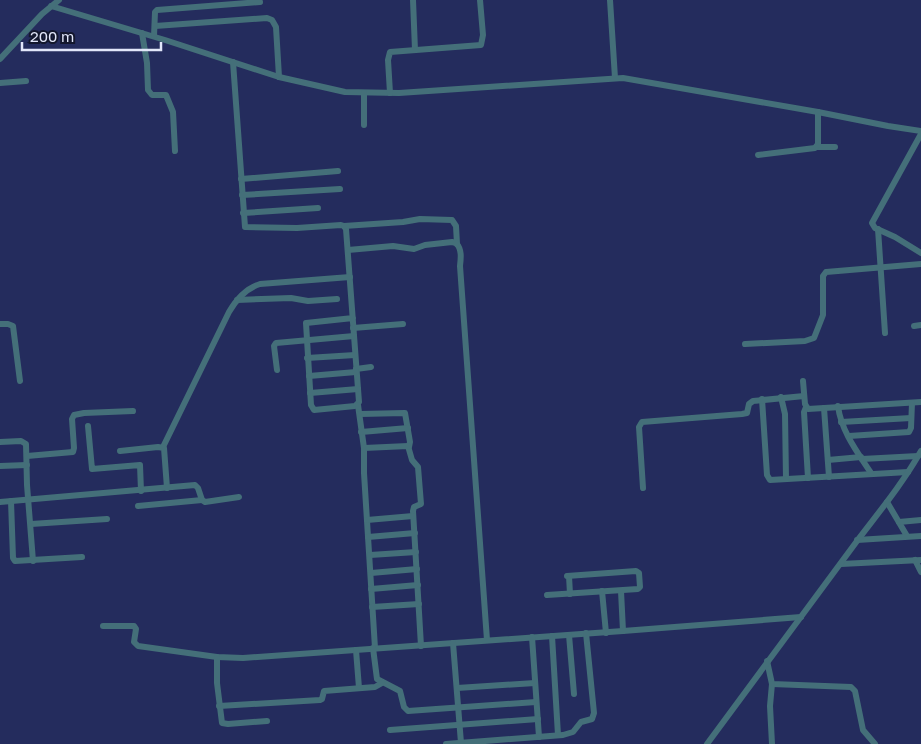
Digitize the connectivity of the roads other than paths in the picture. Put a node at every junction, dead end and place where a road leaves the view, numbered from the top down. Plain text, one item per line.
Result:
1 (59, 0) edge
2 (413, 0) edge
3 (480, 0) edge
4 (610, 0) edge
5 (228, 2) edge
6 (260, 2) dead end
7 (51, 6) junction
8 (155, 26) junction
9 (142, 33) junction
10 (154, 36) junction
11 (416, 50) junction
12 (0, 59) edge
13 (233, 62) junction
14 (279, 77) junction
15 (615, 78) junction
16 (26, 81) dead end
17 (0, 83) edge
18 (364, 93) junction
19 (390, 93) junction
20 (818, 112) junction
21 (364, 126) dead end
22 (921, 132) edge
23 (816, 147) junction
24 (835, 148) dead end
25 (175, 151) dead end
26 (758, 155) dead end
27 (338, 171) dead end
28 (241, 179) junction
29 (340, 189) dead end
30 (242, 195) junction
31 (318, 208) dead end
32 (243, 213) junction
33 (344, 226) junction
34 (878, 229) junction
35 (457, 244) junction
36 (348, 250) junction
37 (921, 253) edge
38 (921, 264) edge
39 (880, 267) junction
40 (350, 277) junction
41 (336, 299) dead end
42 (237, 300) junction
43 (353, 318) junction
44 (0, 324) edge
45 (403, 324) dead end
46 (353, 328) junction
47 (885, 333) dead end
48 (354, 336) junction
49 (306, 340) junction
50 (745, 344) dead end
51 (355, 355) junction
52 (307, 358) junction
53 (371, 367) dead end
54 (277, 370) dead end
55 (356, 370) junction
56 (309, 376) junction
57 (20, 381) dead end
58 (802, 381) dead end
59 (358, 390) junction
60 (310, 393) junction
61 (804, 396) junction
62 (781, 397) junction
63 (762, 399) junction
64 (921, 402) edge
65 (912, 403) junction
66 (358, 405) junction
67 (838, 406) junction
68 (806, 407) junction
69 (824, 408) junction
70 (133, 411) dead end
71 (360, 414) junction
72 (911, 418) junction
73 (842, 422) junction
74 (88, 426) dead end
75 (408, 428) junction
76 (362, 432) junction
77 (849, 436) junction
78 (0, 442) edge
79 (163, 447) junction
80 (409, 447) junction
81 (364, 448) junction
82 (120, 451) dead end
83 (920, 453) edge
84 (27, 456) junction
85 (862, 458) junction
86 (828, 460) junction
87 (27, 465) junction
88 (0, 466) edge
89 (908, 472) junction
90 (871, 473) junction
91 (830, 477) junction
92 (808, 478) junction
93 (786, 479) junction
94 (167, 488) junction
95 (643, 488) dead end
96 (141, 491) junction
97 (240, 497) dead end
98 (29, 500) junction
99 (202, 500) junction
100 (11, 501) junction
101 (0, 502) edge
102 (887, 502) junction
103 (138, 506) dead end
104 (413, 516) junction
105 (107, 519) dead end
106 (367, 520) junction
107 (921, 520) edge
108 (899, 522) junction
109 (31, 524) junction
110 (415, 533) junction
111 (907, 536) junction
112 (921, 536) edge
113 (368, 537) junction
114 (857, 540) junction
115 (416, 552) junction
116 (370, 555) junction
117 (82, 557) dead end
118 (918, 560) edge
119 (34, 561) junction
120 (841, 564) junction
121 (417, 569) junction
122 (921, 572) edge
123 (371, 573) junction
124 (418, 585) junction
125 (371, 590) junction
126 (602, 591) junction
127 (621, 591) junction
128 (570, 594) junction
129 (547, 595) dead end
130 (419, 604) junction
131 (372, 607) junction
132 (801, 617) junction
133 (103, 626) dead end
134 (623, 631) junction
135 (586, 633) junction
136 (606, 633) junction
137 (569, 634) junction
138 (552, 636) junction
139 (532, 637) junction
140 (487, 640) junction
141 (453, 643) junction
142 (421, 646) junction
143 (374, 648) junction
144 (356, 650) junction
145 (217, 657) junction
146 (767, 661) junction
147 (382, 683) junction
148 (535, 683) junction
149 (772, 684) junction
150 (359, 688) junction
151 (457, 688) junction
152 (574, 694) dead end
153 (536, 702) junction
154 (219, 706) junction
155 (458, 708) junction
156 (538, 719) junction
157 (267, 721) dead end
158 (460, 726) junction
159 (390, 730) dead end
160 (558, 735) junction
161 (539, 737) junction
162 (461, 743) edge
163 (446, 744) edge
164 (707, 744) edge
165 (772, 744) edge
166 (875, 744) edge

1 - 7 street
2 - 11 street
3 - 11 street
4 - 15 street
5 - 6 street
5 - 8 street
7 - 9 street
7 - 12 street
8 - 10 street
8 - 14 street
9 - 10 street
9 - 25 street
10 - 13 street
11 - 19 street
13 - 14 street
13 - 28 street
14 - 18 street
15 - 19 street
15 - 20 street
16 - 17 street
18 - 19 street
18 - 21 street
20 - 22 street
20 - 23 street
22 - 34 street
23 - 24 street
23 - 26 street
27 - 28 street
28 - 30 street
29 - 30 street
30 - 32 street
31 - 32 street
32 - 33 street
33 - 35 street
33 - 36 street
34 - 37 street
34 - 39 street
35 - 36 street
35 - 140 street
36 - 40 street
38 - 39 street
39 - 47 street
39 - 50 street
40 - 42 street
40 - 43 street
41 - 42 street
42 - 79 street
43 - 46 street
43 - 49 street
44 - 57 street
45 - 46 street
46 - 48 street
48 - 49 street
48 - 51 street
49 - 52 street
49 - 54 street
51 - 52 street
51 - 55 street
52 - 56 street
53 - 55 street
55 - 56 street
55 - 59 street
56 - 60 street
58 - 61 street
59 - 60 street
59 - 66 street
60 - 66 street
61 - 62 street
61 - 68 street
62 - 63 street
62 - 93 street
63 - 93 street
63 - 95 street
64 - 65 street
65 - 67 street
65 - 72 street
66 - 71 street
67 - 69 street
67 - 73 street
68 - 69 street
68 - 92 street
69 - 86 street
70 - 84 street
71 - 75 street
71 - 76 street
72 - 73 street
72 - 77 street
73 - 77 street
74 - 96 street
75 - 76 street
75 - 80 street
76 - 81 street
77 - 85 street
78 - 84 street
79 - 82 street
79 - 94 street
80 - 81 street
80 - 104 street
81 - 106 street
83 - 85 street
83 - 89 street
84 - 87 street
85 - 86 street
85 - 90 street
86 - 91 street
87 - 88 street
87 - 98 street
89 - 90 street
89 - 102 street
90 - 91 street
91 - 92 street
92 - 93 street
94 - 96 street
94 - 99 street
96 - 98 street
97 - 99 street
98 - 100 street
98 - 109 street
99 - 103 street
100 - 101 street
100 - 119 street
102 - 108 street
102 - 114 street
104 - 106 street
104 - 110 street
105 - 109 street
106 - 113 street
107 - 108 street
108 - 111 street
109 - 119 street
110 - 113 street
110 - 115 street
111 - 112 street
111 - 114 street
113 - 116 street
114 - 120 street
115 - 116 street
115 - 121 street
116 - 123 street
117 - 119 street
118 - 120 street
118 - 122 street
120 - 132 street
121 - 123 street
121 - 124 street
123 - 125 street
124 - 125 street
124 - 130 street
125 - 131 street
126 - 127 street
126 - 128 street
126 - 136 street
127 - 128 street
127 - 134 street
128 - 129 street
130 - 131 street
130 - 142 street
131 - 143 street
132 - 134 street
132 - 146 street
133 - 145 street
134 - 136 street
135 - 136 street
135 - 137 street
135 - 160 street
137 - 138 street
137 - 152 street
138 - 139 street
138 - 160 street
139 - 140 street
139 - 148 street
140 - 141 street
141 - 142 street
141 - 151 street
142 - 143 street
143 - 144 street
143 - 147 street
144 - 145 street
144 - 150 street
145 - 154 street
146 - 149 street
146 - 164 street
147 - 150 street
147 - 155 street
148 - 151 street
148 - 153 street
149 - 165 street
149 - 166 street
150 - 154 street
151 - 155 street
153 - 155 street
153 - 156 street
154 - 157 street
155 - 158 street
156 - 158 street
156 - 161 street
158 - 159 street
158 - 162 street
160 - 161 street
161 - 162 street
162 - 163 street

